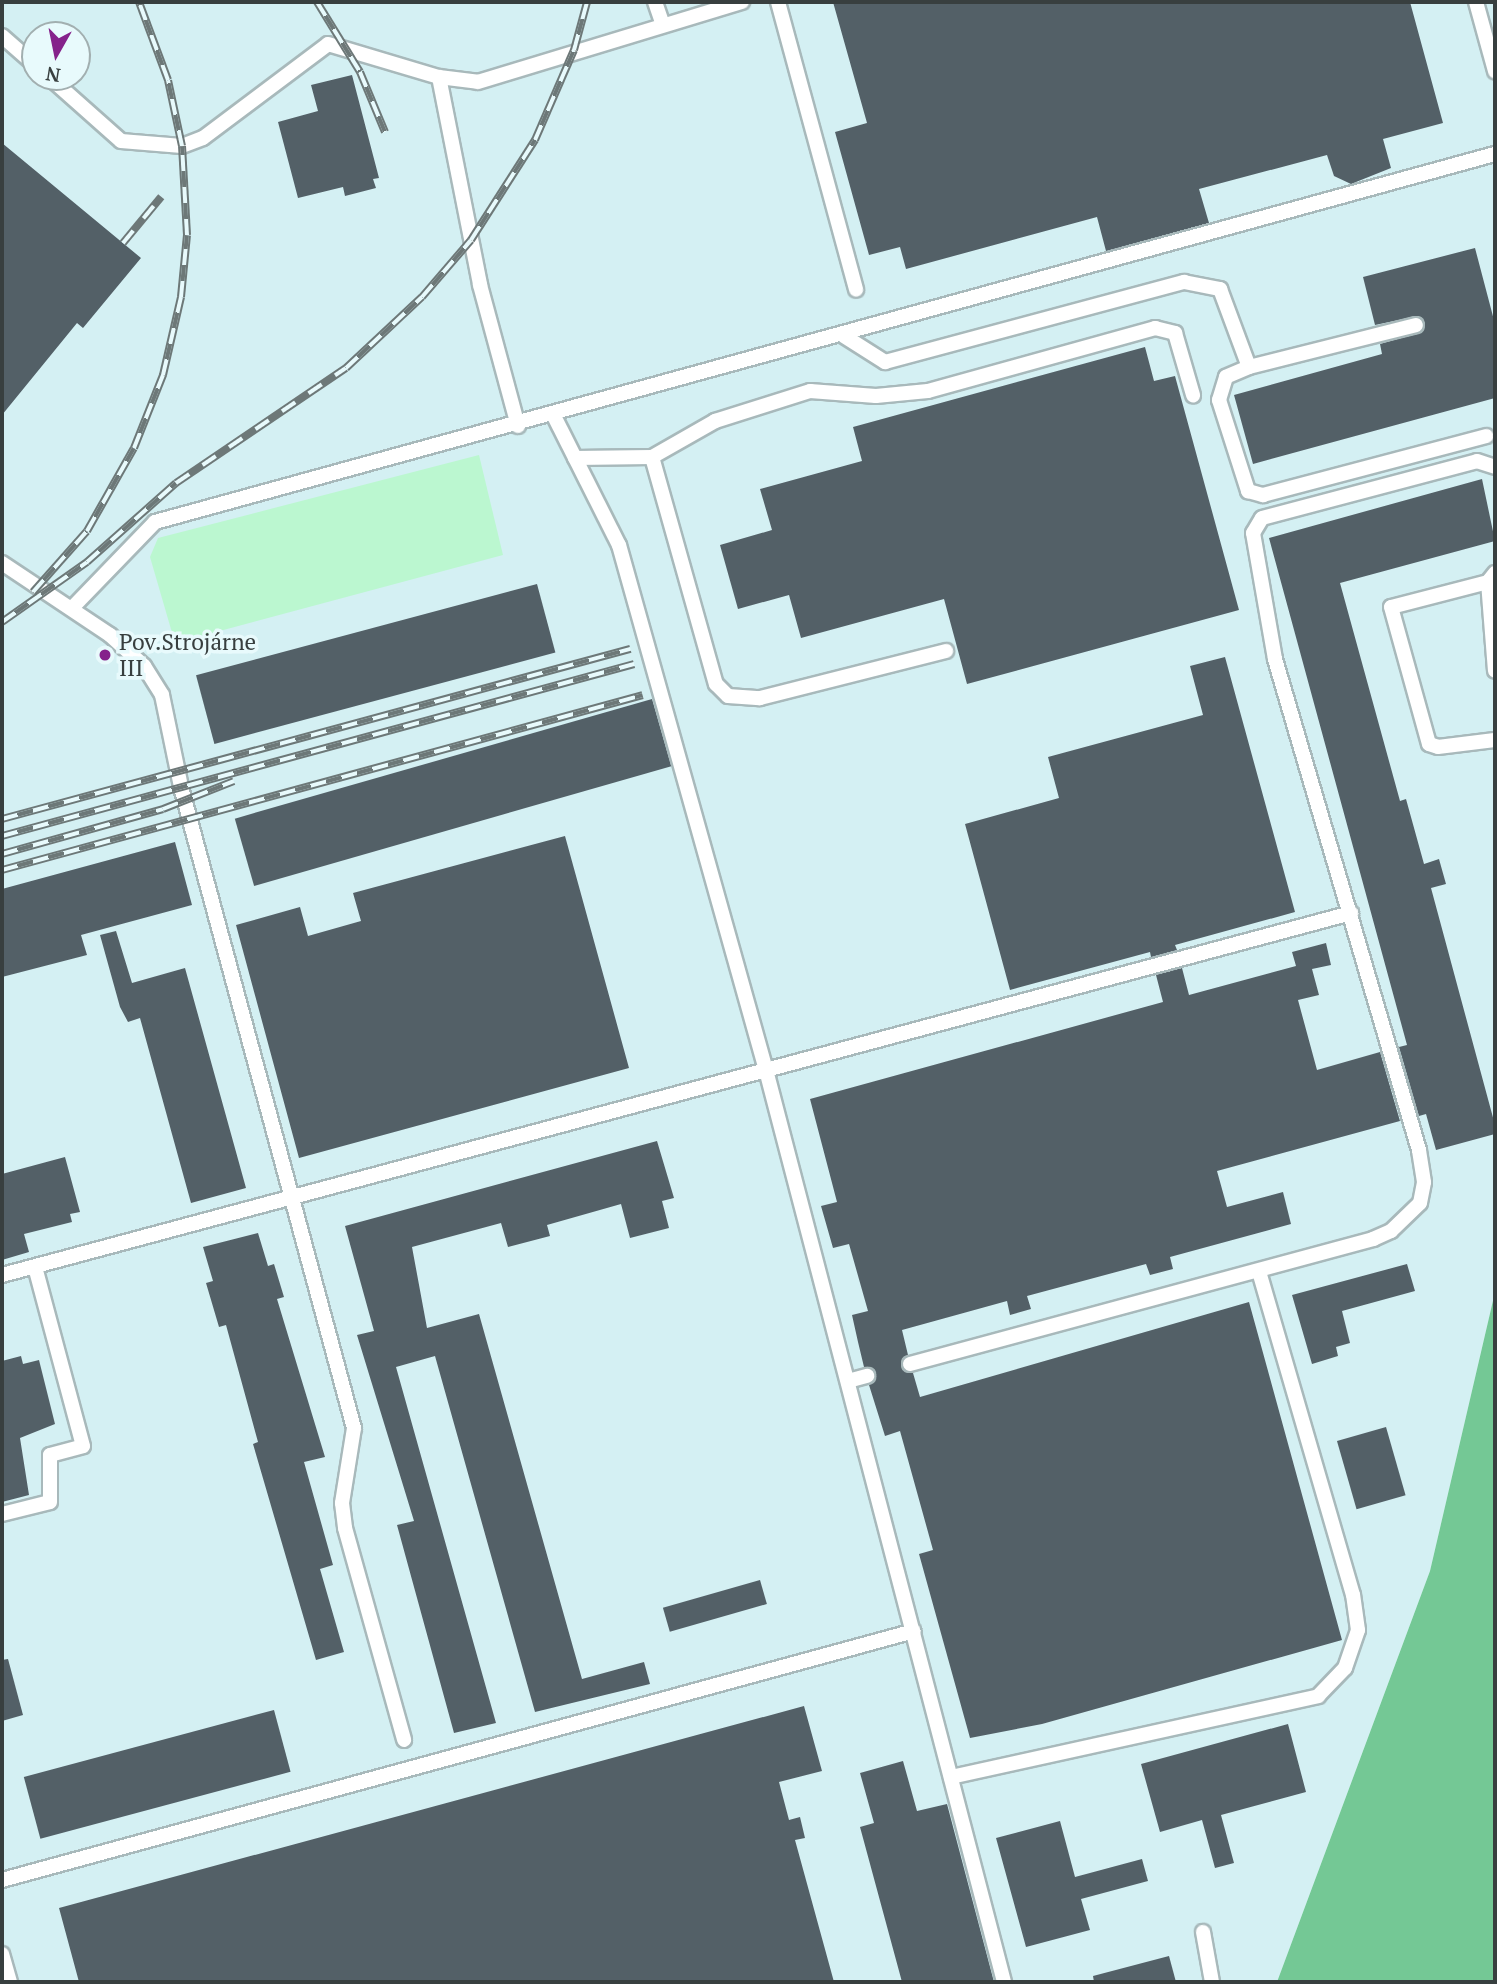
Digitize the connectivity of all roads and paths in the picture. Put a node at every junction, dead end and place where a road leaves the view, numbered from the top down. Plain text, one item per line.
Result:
1 (654, 2) edge
2 (742, 2) edge
3 (778, 2) edge
4 (1476, 2) edge
5 (663, 25) junction
6 (2, 36) edge
7 (21, 53) edge
8 (1495, 71) edge
9 (439, 77) junction
10 (65, 91) edge
11 (1495, 154) edge
12 (856, 290) dead end
13 (1416, 325) dead end
14 (844, 336) junction
15 (1249, 368) junction
16 (1193, 395) dead end
17 (554, 416) junction
18 (518, 426) junction
19 (1486, 436) dead end
20 (652, 457) junction
21 (575, 458) junction
22 (1495, 467) edge
23 (2, 563) edge
24 (1492, 578) edge
25 (73, 607) junction
26 (946, 651) dead end
27 (1495, 671) edge
28 (1495, 740) edge
29 (1351, 913) junction
30 (766, 1070) junction
31 (294, 1197) junction
32 (35, 1266) junction
33 (1259, 1272) junction
34 (2, 1275) edge
35 (911, 1364) dead end
36 (867, 1376) dead end
37 (848, 1381) junction
38 (2, 1514) edge
39 (914, 1631) junction
40 (404, 1740) dead end
41 (951, 1777) junction
42 (2, 1880) edge
43 (1203, 1932) dead end
44 (2, 1954) edge
45 (10, 1982) edge
46 (1004, 1982) edge
47 (1212, 1982) edge

1 - 5 lane
2 - 5 lane
3 - 12 lane
4 - 8 lane
5 - 9 lane
6 - 7 lane
9 - 10 lane
9 - 18 lane
11 - 14 lane
13 - 15 lane
14 - 15 lane
14 - 17 lane
15 - 19 lane
16 - 20 lane
17 - 18 lane
17 - 21 lane
18 - 25 lane
20 - 21 lane
20 - 26 lane
21 - 30 lane
22 - 29 lane
23 - 25 lane
24 - 27 lane
24 - 28 lane
25 - 31 lane
29 - 30 lane
29 - 33 lane
30 - 31 lane
30 - 37 lane
31 - 32 lane
31 - 40 lane
32 - 34 lane
32 - 38 lane
33 - 35 lane
33 - 41 lane
36 - 37 lane
37 - 39 lane
39 - 41 lane
39 - 42 lane
41 - 46 lane
43 - 47 lane
44 - 45 lane

